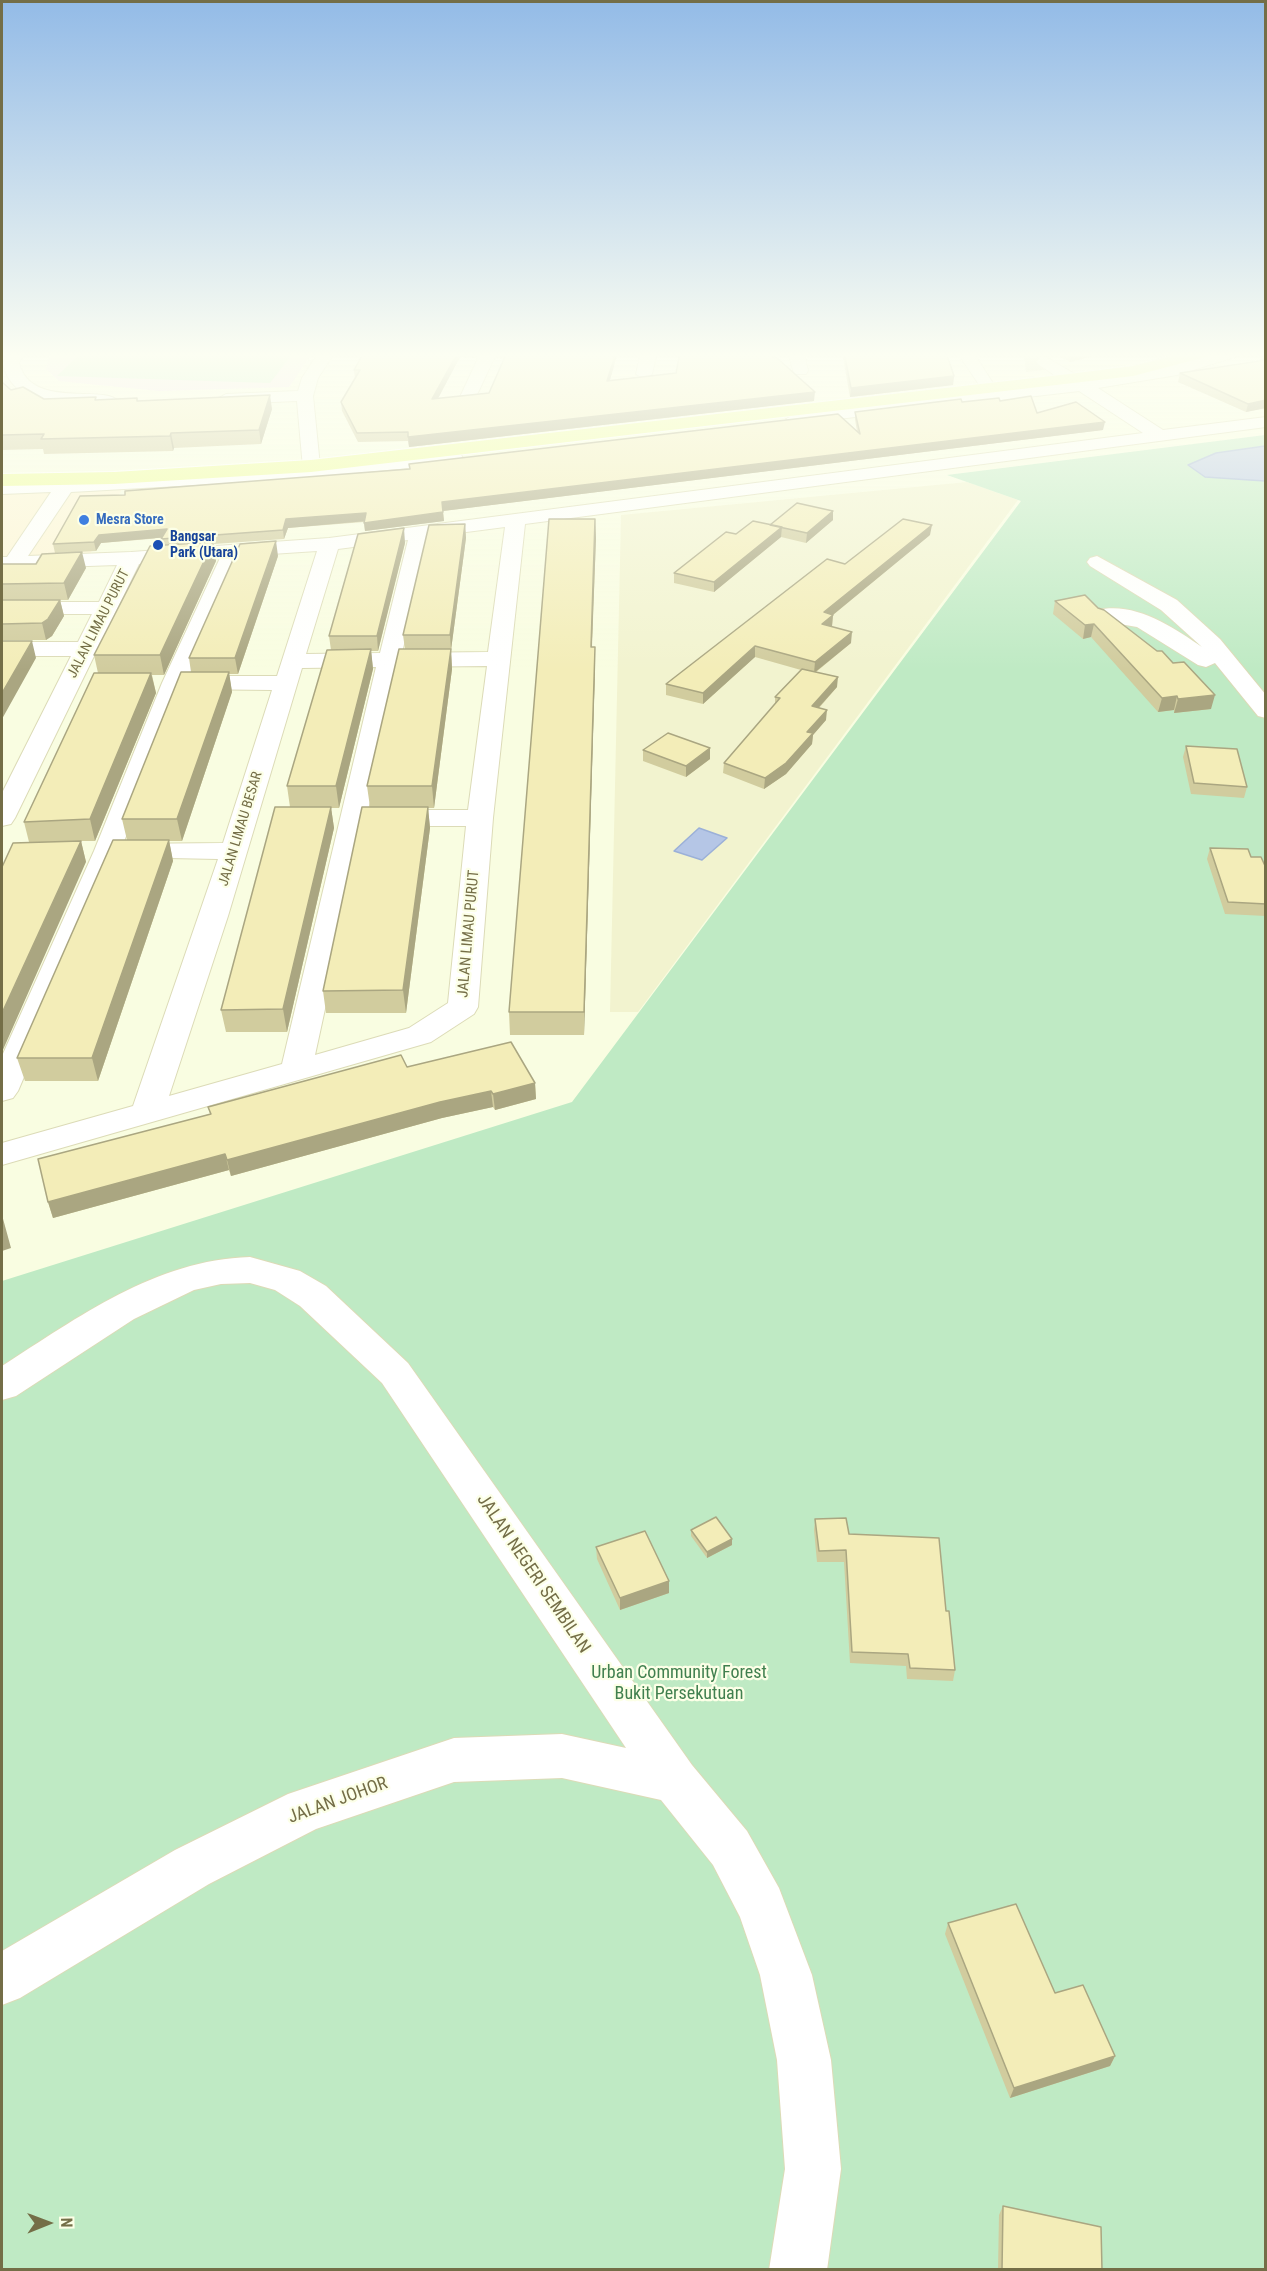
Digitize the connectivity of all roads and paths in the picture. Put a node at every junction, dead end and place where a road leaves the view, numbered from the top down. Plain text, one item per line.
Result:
1 (310, 458) edge
2 (345, 458) edge
3 (453, 458) edge
4 (1002, 458) edge
5 (310, 462) junction
6 (2, 477) edge
7 (65, 486) junction
8 (515, 522) junction
9 (419, 534) junction
10 (329, 544) junction
11 (233, 551) junction
12 (131, 558) junction
13 (1097, 561) dead end
14 (8, 562) edge
15 (2, 608) edge
16 (108, 608) junction
17 (1105, 615) edge
18 (2, 649) edge
19 (86, 649) junction
20 (499, 659) junction
21 (388, 660) junction
22 (290, 672) junction
23 (162, 683) junction
24 (68, 684) junction
25 (92, 684) edge
26 (1260, 703) edge
27 (2, 818) edge
28 (340, 818) junction
29 (480, 818) junction
30 (95, 851) junction
31 (234, 852) junction
32 (296, 1070) junction
33 (2, 1091) edge
34 (147, 1112) junction
35 (2, 1154) edge
36 (2, 1385) edge
37 (675, 1781) junction
38 (2, 1980) edge
39 (798, 2270) edge

1 - 5 street
2 - 5 main road
3 - 7 street
4 - 8 street
5 - 6 main road
6 - 7 street
7 - 14 street
8 - 9 street
8 - 20 street, JALAN LIMAU PURUT
9 - 10 street
9 - 21 street
10 - 11 street
10 - 22 street, JALAN LIMAU BESAR
11 - 12 street
11 - 23 street
12 - 14 street
12 - 16 street, JALAN LIMAU PURUT
13 - 26 street
15 - 16 street
16 - 19 street, JALAN LIMAU PURUT
17 - 26 street
18 - 19 street
19 - 24 street, JALAN LIMAU PURUT
20 - 21 street
20 - 29 street, JALAN LIMAU PURUT
21 - 22 street
21 - 28 street
22 - 23 street
22 - 31 street, JALAN LIMAU BESAR
23 - 30 street
24 - 25 street
24 - 27 street, JALAN LIMAU PURUT
28 - 29 street
28 - 32 street
29 - 32 street, JALAN LIMAU PURUT
30 - 31 street
30 - 33 street
31 - 34 street, JALAN LIMAU BESAR
32 - 34 street, JALAN LIMAU PURUT
34 - 35 street, JALAN LIMAU PURUT
36 - 37 street, JALAN NEGERI SEMBILAN
37 - 38 street, JALAN JOHOR
37 - 39 street, JALAN NEGERI SEMBILAN

